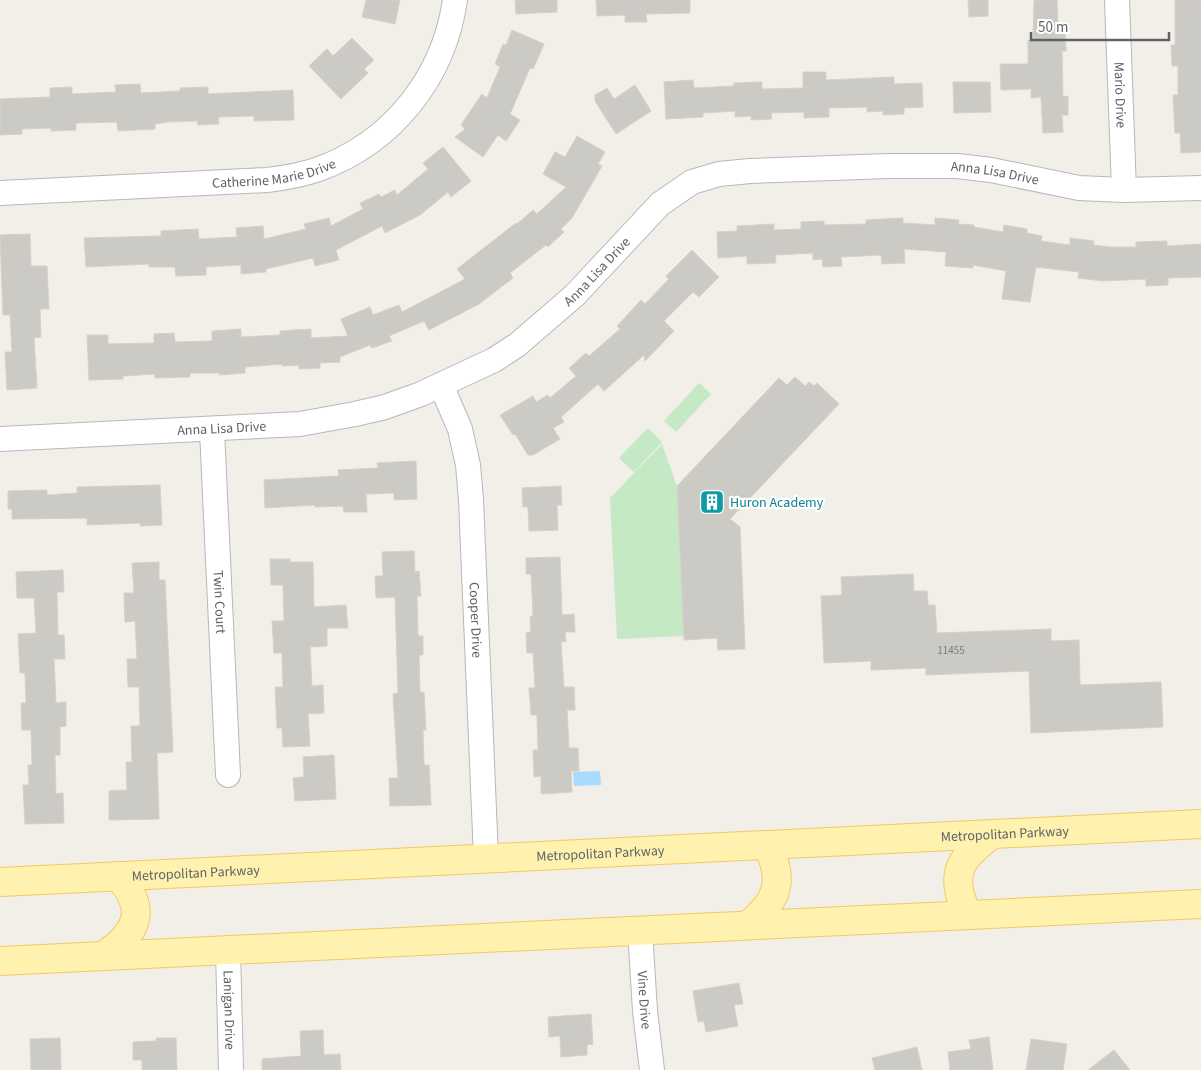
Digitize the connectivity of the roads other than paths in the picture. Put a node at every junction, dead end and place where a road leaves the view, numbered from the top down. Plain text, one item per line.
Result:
1 (455, 0) edge
2 (1117, 0) edge
3 (1201, 188) edge
4 (1124, 190) junction
5 (0, 193) edge
6 (441, 385) junction
7 (212, 430) junction
8 (0, 439) edge
9 (228, 774) dead end
10 (1201, 824) edge
11 (993, 834) junction
12 (767, 844) junction
13 (486, 858) junction
14 (118, 876) junction
15 (0, 882) edge
16 (1201, 904) edge
17 (968, 915) junction
18 (748, 925) junction
19 (640, 930) junction
20 (228, 950) junction
21 (103, 956) junction
22 (0, 961) edge
23 (231, 1070) edge
24 (652, 1070) edge

1 - 5 street, Catherine Marie Drive
2 - 4 street, Mario Drive
3 - 4 street, Anna Lisa Drive
4 - 6 street, Anna Lisa Drive
6 - 7 street, Anna Lisa Drive
6 - 13 street, Cooper Drive
7 - 8 street, Anna Lisa Drive
7 - 9 street, Twin Court
10 - 11 main road, Metropolitan Parkway
11 - 12 main road, Metropolitan Parkway
11 - 17 main road
12 - 13 main road, Metropolitan Parkway
12 - 18 main road
13 - 14 main road, Metropolitan Parkway
14 - 15 main road, Metropolitan Parkway
14 - 21 main road
16 - 17 main road
17 - 18 main road
18 - 19 main road
19 - 20 main road
19 - 24 street, Vine Drive
20 - 21 main road
20 - 23 street, Lanigan Drive
21 - 22 main road

